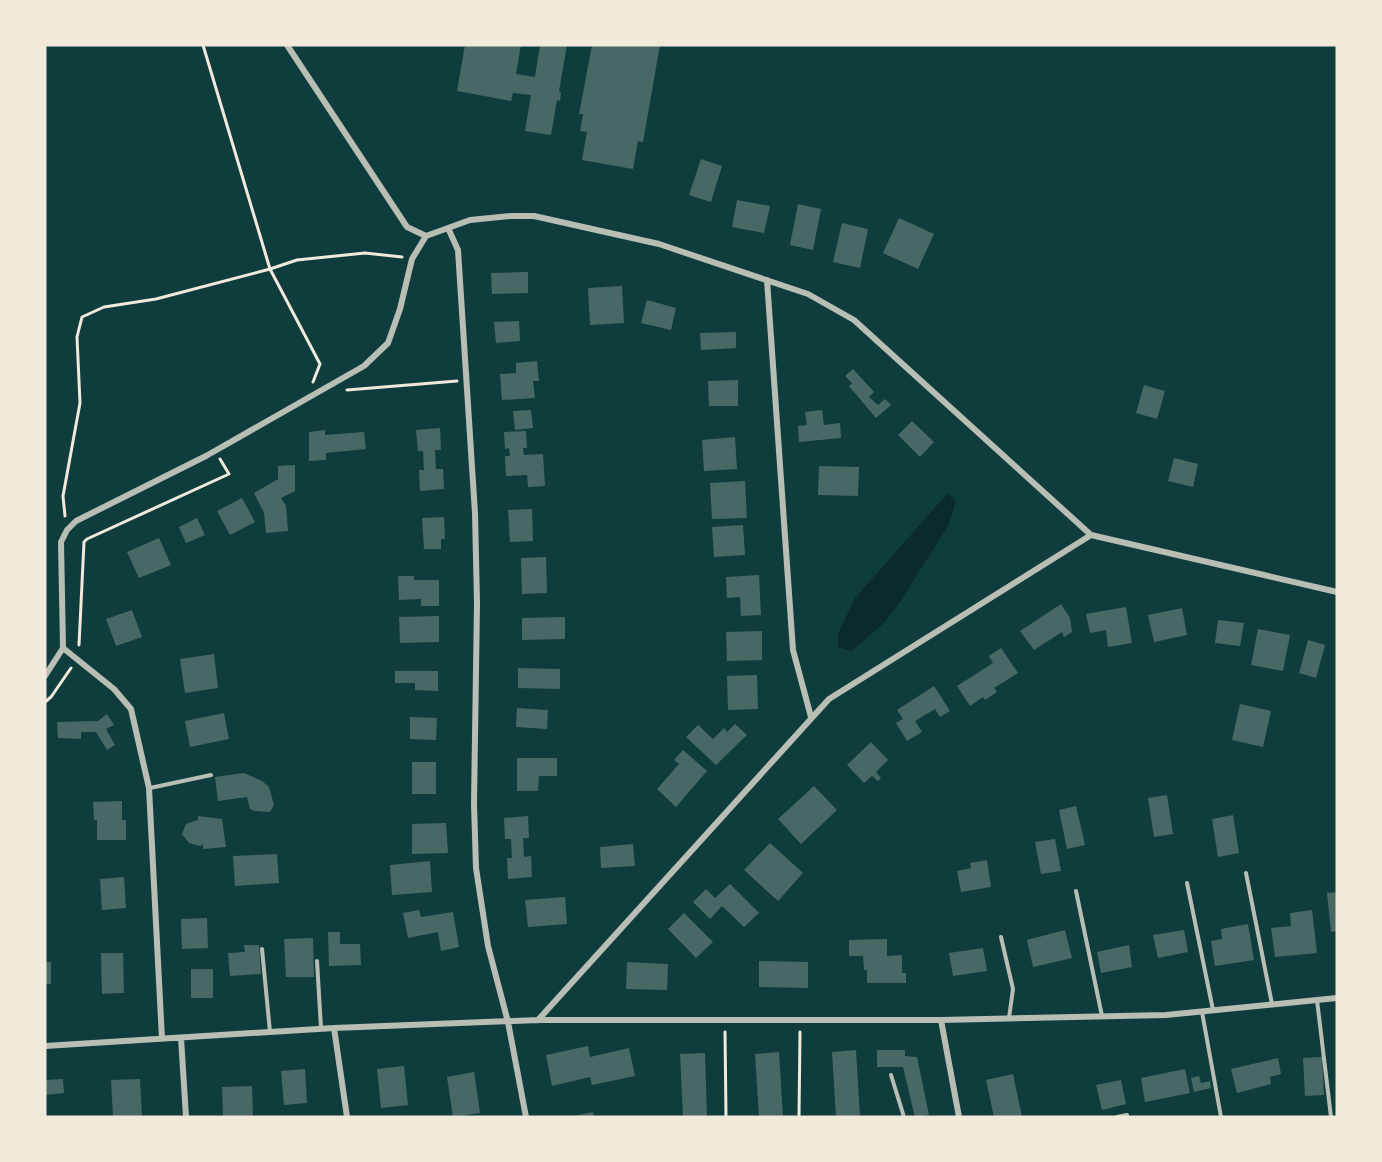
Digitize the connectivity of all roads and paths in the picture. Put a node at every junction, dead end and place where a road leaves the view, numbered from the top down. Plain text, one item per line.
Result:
1 (203, 45) edge
2 (287, 45) edge
3 (448, 228) junction
4 (426, 236) junction
5 (412, 259) junction
6 (270, 269) junction
7 (767, 280) junction
8 (467, 380) junction
9 (341, 391) dead end
10 (306, 400) junction
11 (215, 450) junction
12 (67, 530) junction
13 (1091, 535) junction
14 (1337, 592) edge
15 (63, 648) junction
16 (77, 659) junction
17 (45, 676) edge
18 (45, 702) edge
19 (811, 717) junction
20 (211, 775) dead end
21 (149, 788) junction
22 (1246, 873) dead end
23 (1187, 883) dead end
24 (1076, 891) dead end
25 (1001, 937) dead end
26 (262, 949) dead end
27 (317, 960) dead end
28 (1337, 998) edge
29 (1317, 1000) junction
30 (1272, 1004) junction
31 (1213, 1011) junction
32 (1202, 1012) junction
33 (1102, 1017) junction
34 (1009, 1019) junction
35 (538, 1020) junction
36 (725, 1020) junction
37 (800, 1020) junction
38 (941, 1020) junction
39 (508, 1022) junction
40 (334, 1028) junction
41 (321, 1029) junction
42 (270, 1032) junction
43 (181, 1038) junction
44 (162, 1039) junction
45 (45, 1046) edge
46 (891, 1075) dead end
47 (1127, 1115) dead end
48 (186, 1117) edge
49 (347, 1117) edge
50 (526, 1117) edge
51 (726, 1117) edge
52 (799, 1117) edge
53 (904, 1117) edge
54 (959, 1117) edge
55 (1117, 1117) edge
56 (1221, 1117) edge
57 (1331, 1117) edge

1 - 6 path
2 - 4 street
3 - 4 street
3 - 7 street
3 - 8 street
4 - 5 street
5 - 6 path
5 - 10 street
6 - 10 path
6 - 12 path
7 - 13 street
7 - 19 street
8 - 9 path
8 - 39 street
10 - 11 street
11 - 12 street
11 - 16 path
12 - 15 street
13 - 14 street
13 - 19 street
15 - 16 street
15 - 17 street
16 - 18 path
16 - 21 street
19 - 35 street
20 - 21 lane
21 - 44 street
22 - 30 lane
23 - 31 lane
24 - 33 lane
25 - 34 lane
26 - 42 lane
27 - 41 lane
28 - 29 street
29 - 30 street
29 - 57 lane
30 - 31 street
31 - 32 street
32 - 33 street
32 - 56 lane
33 - 34 street
34 - 38 street
35 - 36 street
35 - 39 street
36 - 37 street
36 - 51 path
37 - 38 street
37 - 52 path
38 - 54 street
39 - 40 street
39 - 50 street
40 - 41 street
40 - 49 street
41 - 42 street
42 - 43 street
43 - 44 street
43 - 48 street
44 - 45 street
46 - 53 lane
47 - 55 lane

